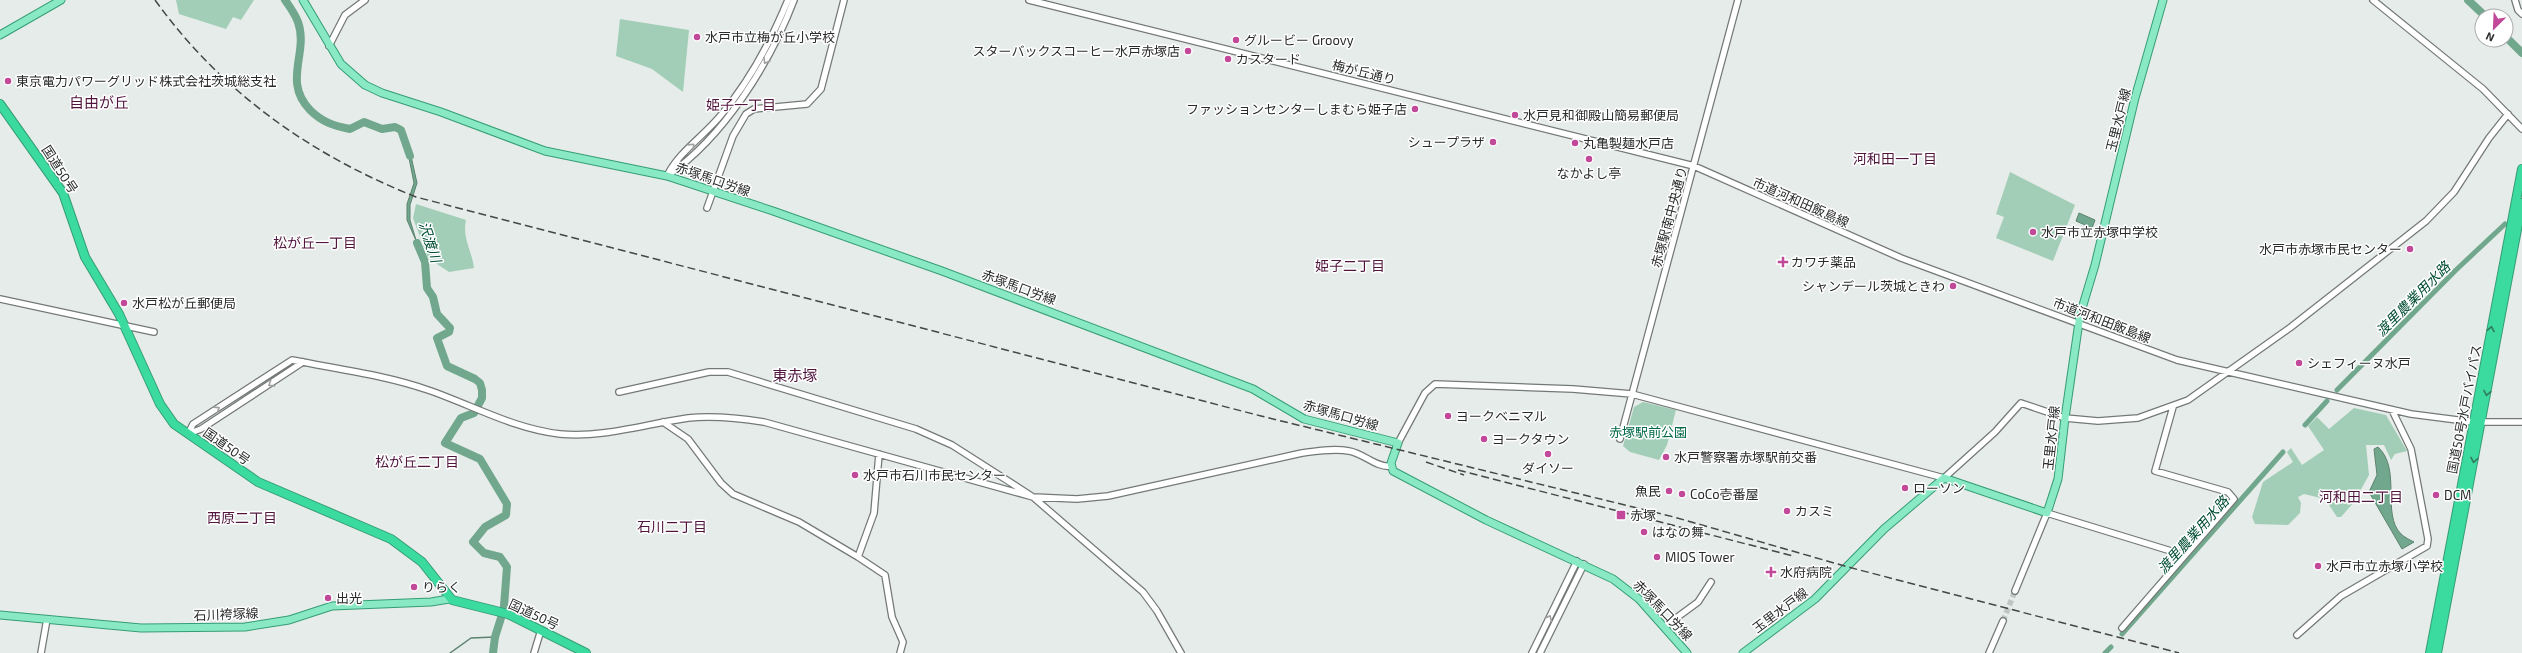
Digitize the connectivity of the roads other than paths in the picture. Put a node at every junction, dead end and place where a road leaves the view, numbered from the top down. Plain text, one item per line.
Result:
1 (61, 0) edge
2 (303, 0) edge
3 (365, 0) edge
4 (788, 0) edge
5 (794, 0) edge
6 (844, 0) edge
7 (1029, 0) edge
8 (1738, 0) edge
9 (2163, 0) edge
10 (2372, 0) edge
11 (2515, 0) edge
12 (2522, 14) edge
13 (0, 35) edge
14 (329, 46) junction
15 (0, 104) edge
16 (2508, 114) junction
17 (2522, 129) edge
18 (1694, 166) junction
19 (2522, 169) edge
20 (667, 176) junction
21 (713, 191) junction
22 (2522, 203) edge
23 (707, 208) dead end
24 (0, 299) edge
25 (2078, 322) junction
26 (125, 326) junction
27 (154, 332) dead end
28 (303, 362) junction
29 (2228, 372) junction
30 (619, 392) dead end
31 (1632, 394) junction
32 (2173, 407) junction
33 (2392, 410) junction
34 (2065, 418) junction
35 (663, 422) junction
36 (2477, 422) junction
37 (2522, 422) edge
38 (188, 434) junction
39 (1620, 439) dead end
40 (1398, 443) junction
41 (879, 454) junction
42 (1390, 466) junction
43 (1944, 478) junction
44 (1033, 497) junction
45 (2047, 513) junction
46 (2184, 555) junction
47 (858, 557) junction
48 (2451, 562) junction
49 (1580, 563) junction
50 (1711, 582) dead end
51 (2015, 591) tunnel mouth
52 (449, 599) junction
53 (0, 615) edge
54 (47, 619) junction
55 (2003, 621) tunnel mouth
56 (1664, 627) junction
57 (2122, 628) dead end
58 (541, 630) junction
59 (2297, 635) dead end
60 (40, 653) edge
61 (534, 653) edge
62 (586, 653) edge
63 (900, 653) edge
64 (1181, 653) edge
65 (1532, 653) edge
66 (1540, 653) edge
67 (1687, 653) edge
68 (1743, 653) edge
69 (1990, 653) edge
70 (2430, 653) edge
71 (2437, 653) edge

1 - 13 main road
2 - 14 main road, 赤塚馬口労線
3 - 14 street
20 -> 4 street
5 -> 20 street
6 - 21 street
7 - 18 street, 梅が丘通り
8 - 18 street, 赤塚駅南中央通り
9 - 25 main road, 玉里水戸線
10 - 16 street
11 - 12 street
14 - 20 main road, 赤塚馬口労線
15 - 26 highway, 国道50号
16 - 17 street
16 - 29 street
18 - 25 street, 市道河和田飯島線
18 - 31 street, 赤塚駅南中央通り
36 -> 19 highway, 国道50号水戸バイパス
20 - 21 main road, 赤塚馬口労線
21 - 23 street
21 - 40 main road, 赤塚馬口労線
22 -> 36 highway, 国道50号水戸バイパス
24 - 26 street
25 - 29 street, 市道河和田飯島線
25 - 34 main road, 玉里水戸線
26 - 27 street
26 - 38 highway, 国道50号
28 - 35 street
28 -> 38 street
38 -> 28 street
29 - 32 street
29 - 33 street, 市道河和田飯島線
30 - 44 street
31 - 39 street, 赤塚駅南中央通り
31 - 40 street
31 - 43 street
32 - 34 street
32 - 46 street
33 - 36 street, 市道河和田飯島線
33 - 59 street
34 - 43 street
34 - 45 main road, 玉里水戸線
35 - 41 street
35 - 47 street
36 - 37 street, 市道河和田飯島線
36 - 48 highway, 国道50号水戸バイパス
38 - 52 highway, 国道50号
40 - 42 main road
41 - 44 street
41 - 47 street
42 - 44 street
42 - 49 main road, 赤塚馬口労線
43 - 45 main road
43 - 68 main road, 玉里水戸線
44 - 64 street
45 - 46 street
45 - 51 street
46 - 57 street
47 - 63 street
48 - 70 highway, 国道50号水戸バイパス
48 - 71 highway, 国道50号水戸バイパス
49 - 56 main road, 赤塚馬口労線
65 -> 49 street
49 - 66 street
50 - 56 street
52 - 54 main road, 石川袴塚線
52 - 58 highway, 国道50号
53 - 54 main road, 石川袴塚線
54 - 60 street
55 - 69 street
56 - 67 main road, 赤塚馬口労線
58 - 61 street
58 - 62 highway, 国道50号

